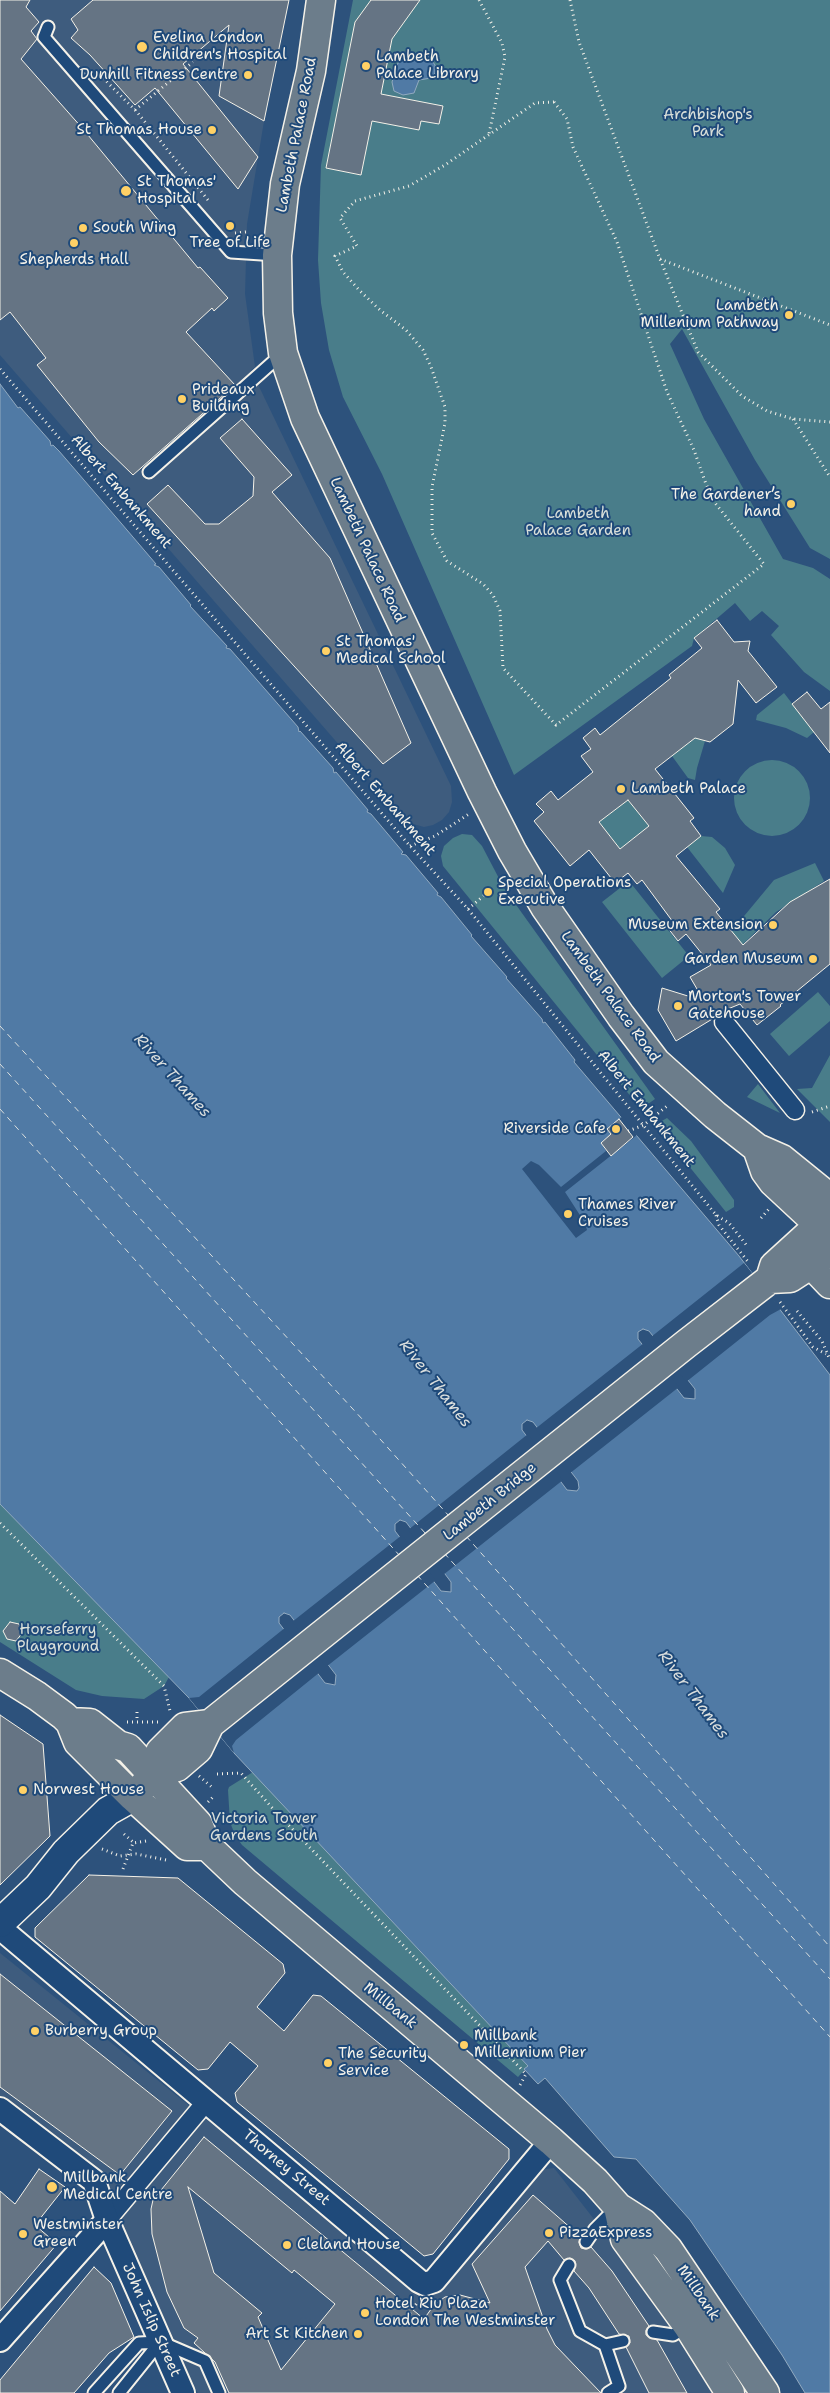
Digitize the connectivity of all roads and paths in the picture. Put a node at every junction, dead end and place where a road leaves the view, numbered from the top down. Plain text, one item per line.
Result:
1 (322, 0) edge
2 (479, 0) edge
3 (570, 0) edge
4 (48, 27) dead end
5 (193, 62) dead end
6 (91, 66) dead end
7 (135, 110) junction
8 (489, 135) junction
9 (209, 200) dead end
10 (230, 231) dead end
11 (246, 232) dead end
12 (277, 255) junction
13 (660, 259) junction
14 (830, 325) edge
15 (283, 353) junction
16 (0, 369) edge
17 (793, 419) junction
18 (830, 422) edge
19 (149, 472) dead end
20 (830, 477) edge
21 (463, 818) dead end
22 (410, 846) junction
23 (488, 892) dead end
24 (468, 909) junction
25 (724, 1022) dead end
26 (667, 1106) dead end
27 (795, 1110) dead end
28 (644, 1125) junction
29 (628, 1131) dead end
30 (757, 1148) junction
31 (830, 1198) edge
32 (716, 1215) junction
33 (826, 1225) edge
34 (748, 1247) dead end
35 (821, 1258) edge
36 (765, 1283) junction
37 (830, 1284) edge
38 (797, 1311) dead end
39 (826, 1354) junction
40 (830, 1360) edge
41 (0, 1523) edge
42 (0, 1673) edge
43 (137, 1708) dead end
44 (137, 1718) dead end
45 (188, 1720) junction
46 (70, 1722) junction
47 (119, 1722) dead end
48 (194, 1770) dead end
49 (154, 1774) junction
50 (217, 1774) dead end
51 (214, 1789) dead end
52 (133, 1797) junction
53 (124, 1834) dead end
54 (148, 1840) dead end
55 (134, 1842) junction
56 (207, 1846) junction
57 (109, 1851) dead end
58 (128, 1855) junction
59 (173, 1860) dead end
60 (123, 1868) dead end
61 (0, 1923) edge
62 (0, 1928) edge
63 (520, 2086) dead end
64 (206, 2102) junction
65 (0, 2108) edge
66 (551, 2141) junction
67 (618, 2207) junction
68 (107, 2220) junction
69 (586, 2242) dead end
70 (569, 2265) dead end
71 (699, 2294) junction
72 (688, 2326) junction
73 (653, 2332) dead end
74 (0, 2340) edge
75 (623, 2341) dead end
76 (160, 2342) junction
77 (604, 2345) junction
78 (94, 2393) edge
79 (119, 2393) edge
80 (183, 2393) edge
81 (219, 2393) edge
82 (608, 2393) edge
83 (730, 2393) edge
84 (765, 2393) edge

1 - 12 main road, Lambeth Palace Road
2 - 8 path
3 - 13 path
4 - 12 lane
5 - 7 path
6 - 7 path
7 - 9 path
8 - 8 path
10 - 11 path
12 - 15 main road, Lambeth Palace Road
13 - 14 path
13 - 17 path
15 - 19 lane
15 - 30 main road, Lambeth Palace Road
16 - 22 path, Albert Embankment
17 - 18 path
17 - 20 path
21 - 22 path
22 - 24 path, Albert Embankment
23 - 24 path
24 - 28 path, Albert Embankment
25 - 27 street
26 - 28 path
28 - 29 path
28 - 32 path, Albert Embankment
30 - 31 main road, Lambeth Palace Road
30 - 33 main road
32 - 34 path, Albert Embankment
32 - 36 path
33 - 36 main road, Lambeth Bridge
35 - 36 main road, Lambeth Bridge
35 - 37 main road
36 - 39 path
36 - 45 main road, Lambeth Bridge
38 - 39 path
39 - 40 path
41 - 45 path
42 - 46 main road, Millbank
43 - 44 path
45 - 47 path
45 - 49 main road, Lambeth Bridge
46 - 49 main road, Millbank
46 - 52 main road, Millbank
48 - 51 path
49 - 52 main road
49 - 56 main road, Millbank
50 - 63 path
52 - 56 main road, Millbank
52 - 61 main road
53 - 55 path
54 - 55 path
55 - 58 path
56 - 66 main road, Millbank
57 - 58 path
58 - 59 path
58 - 60 path
62 - 64 street, Thorney Street
64 - 66 street, Thorney Street
64 - 68 street
65 - 68 street, John Islip Street
66 - 67 main road, Millbank
67 - 69 lane
67 - 71 main road, Millbank
67 - 72 main road, Millbank
68 - 74 street
68 - 76 street, John Islip Street
70 - 77 lane
71 - 72 lane
71 - 84 main road, Millbank
72 - 73 lane
72 - 83 main road, Millbank
75 - 77 lane
76 - 78 lane
76 - 79 lane
76 - 80 street, John Islip Street
76 - 81 lane
77 - 82 lane

